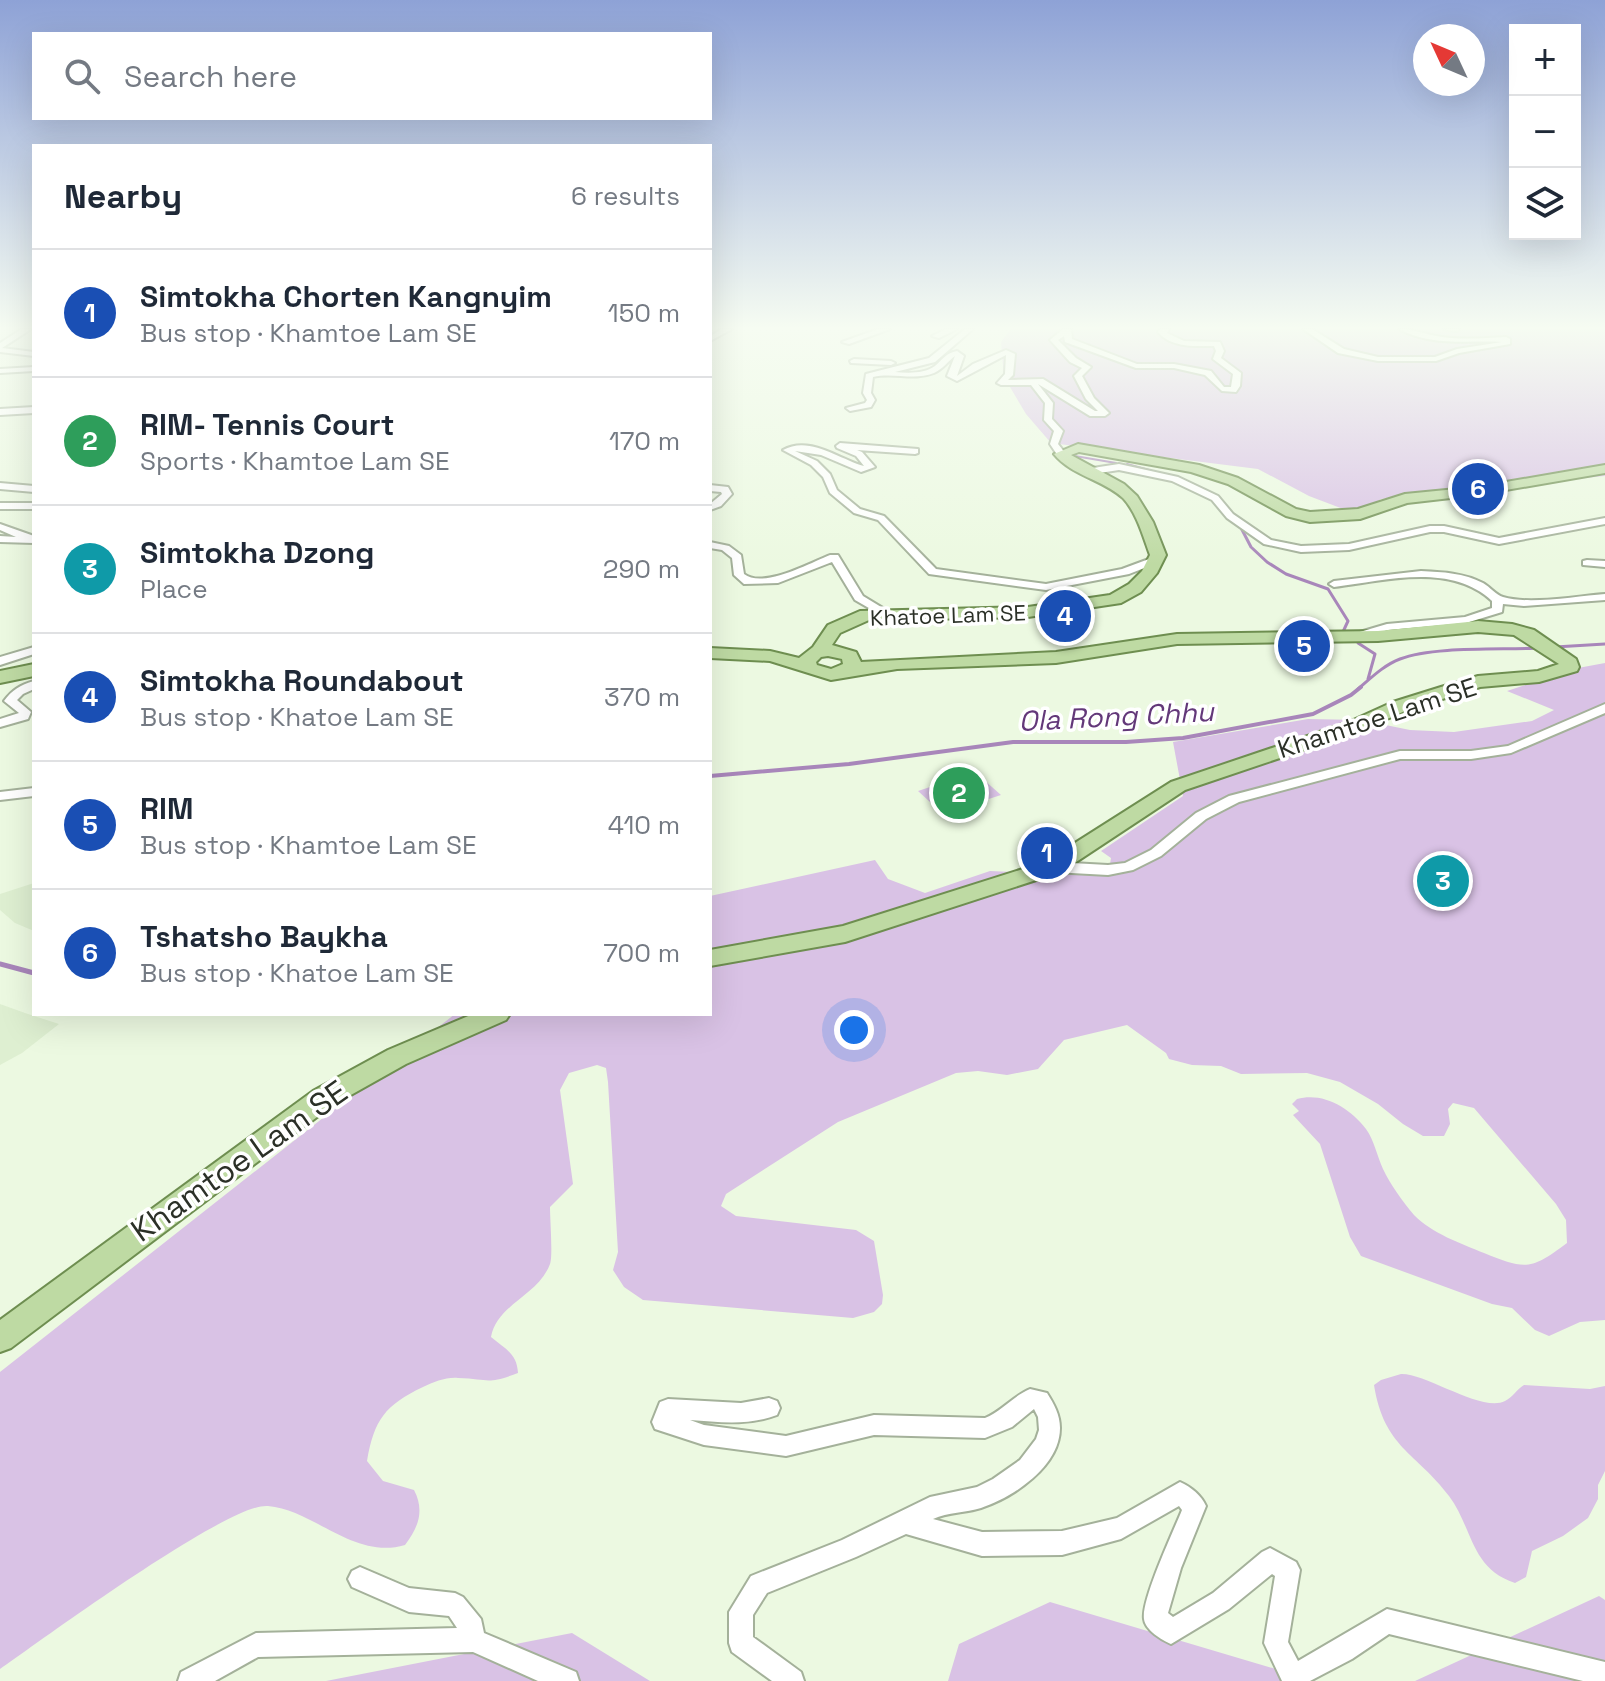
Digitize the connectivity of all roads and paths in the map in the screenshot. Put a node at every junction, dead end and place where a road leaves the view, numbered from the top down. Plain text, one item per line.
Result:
1 (853, 407) edge
2 (1049, 407) edge
3 (1082, 407) edge
4 (1099, 407) edge
5 (850, 408) dead end
6 (32, 410) edge
7 (0, 412) edge
8 (915, 451) dead end
9 (1061, 454) junction
10 (1605, 469) edge
11 (1086, 472) junction
12 (0, 486) edge
13 (712, 488) edge
14 (32, 489) edge
15 (0, 506) edge
16 (32, 506) edge
17 (712, 506) edge
18 (1605, 521) edge
19 (0, 527) edge
20 (0, 539) edge
21 (32, 539) edge
22 (32, 540) edge
23 (712, 545) edge
24 (1158, 555) junction
25 (1587, 563) dead end
26 (1605, 564) edge
27 (1334, 584) dead end
28 (1605, 597) edge
29 (1497, 600) junction
30 (885, 613) junction
31 (1357, 636) junction
32 (32, 651) edge
33 (712, 653) edge
34 (830, 656) junction
35 (0, 661) edge
36 (32, 670) edge
37 (0, 677) edge
38 (32, 686) edge
39 (1605, 708) edge
40 (0, 723) edge
41 (32, 792) edge
42 (0, 796) edge
43 (1053, 867) junction
44 (712, 958) edge
45 (492, 1016) edge
46 (0, 1338) edge
47 (769, 1408) dead end
48 (905, 1522) junction
49 (360, 1579) dead end
50 (473, 1640) junction
51 (1605, 1674) edge
52 (190, 1681) edge
53 (567, 1681) edge
54 (792, 1681) edge

1 - 5 street
2 - 9 street
3 - 4 street
6 - 7 street
8 - 24 street
9 - 10 main road
9 - 11 main road
11 - 18 street
11 - 24 main road
12 - 14 street
13 - 17 street
15 - 16 street
19 - 21 street
20 - 22 street
23 - 30 street
24 - 30 main road, Khatoe Lam SE
25 - 26 street
27 - 29 street
28 - 29 street
29 - 31 street
30 - 34 main road, Khatoe Lam SE
31 - 34 main road, Khamtoe Lam SE
31 - 43 main road, Khamtoe Lam SE
32 - 35 street
33 - 34 main road, Khamtoe Lam SE
36 - 37 main road
38 - 40 street
39 - 43 street
41 - 42 street
43 - 44 main road, Khamtoe Lam SE
45 - 46 main road, Khamtoe Lam SE
47 - 48 street
48 - 51 street
48 - 54 street
49 - 50 street
50 - 52 street
50 - 53 street

